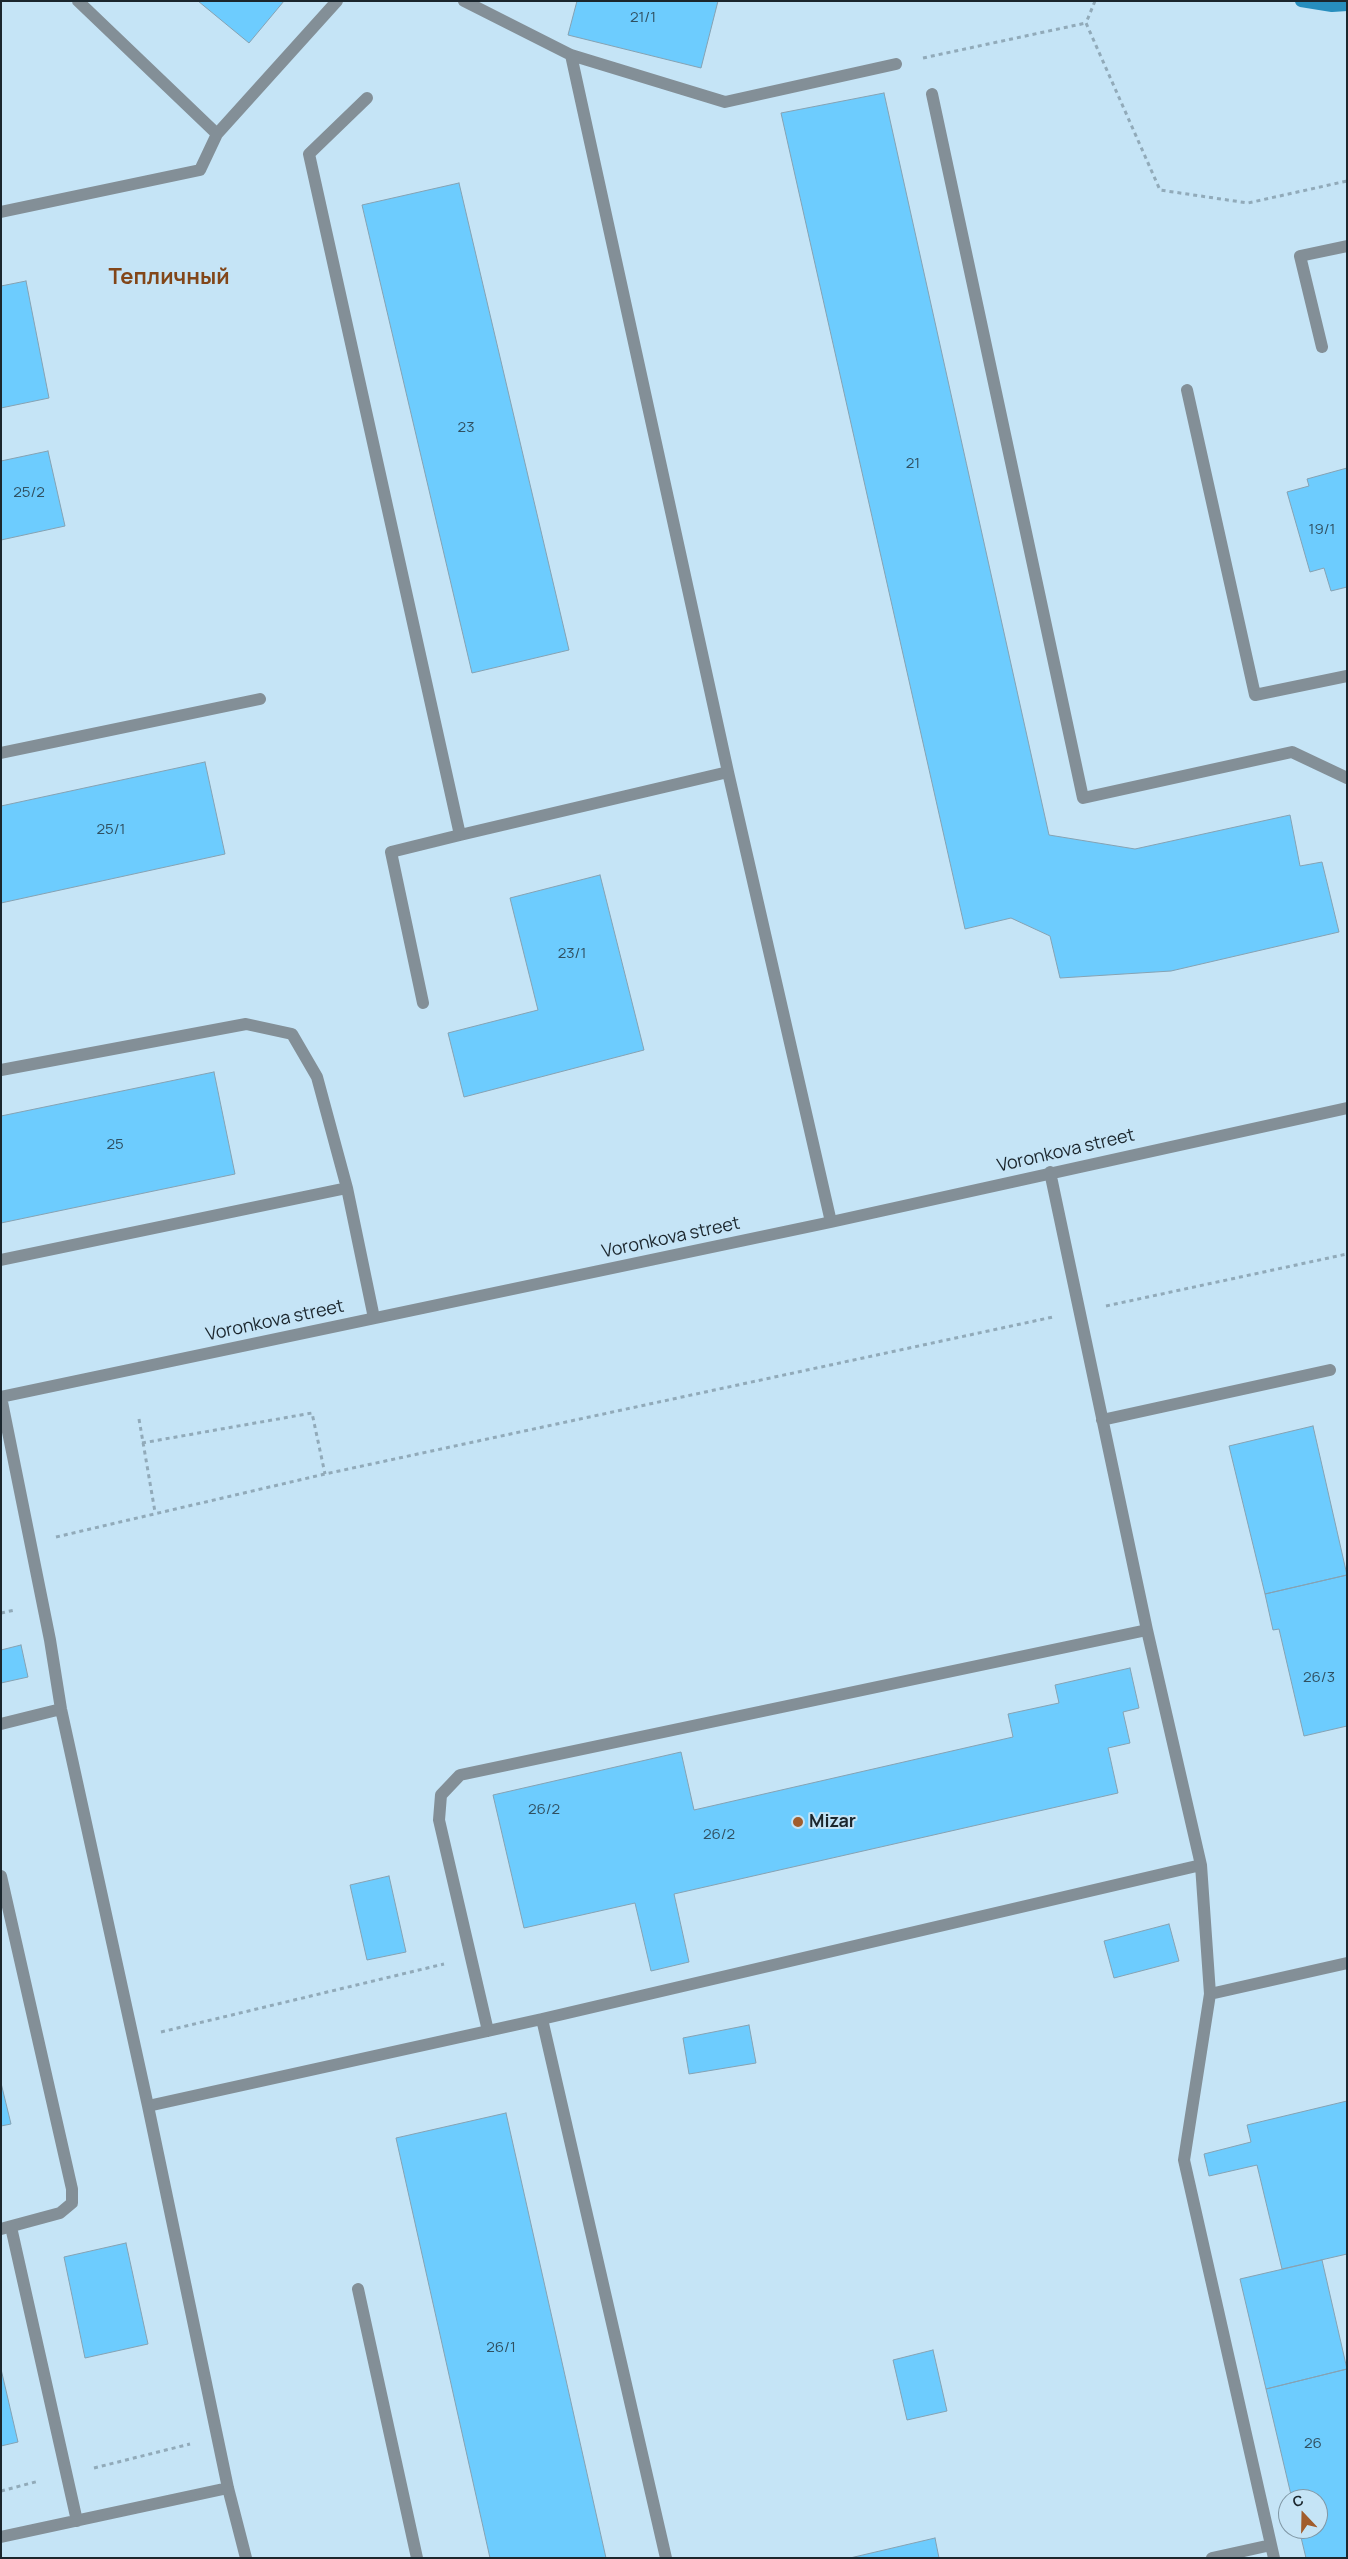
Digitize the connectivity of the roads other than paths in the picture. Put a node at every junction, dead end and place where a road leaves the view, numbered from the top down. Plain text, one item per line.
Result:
1 (78, 1) edge
2 (337, 1) edge
3 (464, 1) edge
4 (571, 55) junction
5 (896, 64) road end
6 (932, 94) dead end
7 (367, 98) dead end
8 (217, 134) junction
9 (1, 212) edge
10 (1347, 246) edge
11 (1322, 347) dead end
12 (1187, 390) dead end
13 (1347, 676) edge
14 (260, 699) dead end
15 (1, 753) edge
16 (728, 772) junction
17 (1347, 778) edge
18 (460, 835) junction
19 (422, 1004) dead end
20 (1, 1070) edge
21 (1347, 1108) edge
22 (1050, 1172) junction
23 (347, 1188) junction
24 (831, 1222) junction
25 (1, 1260) edge
26 (374, 1318) junction
27 (1330, 1370) dead end
28 (1, 1397) edge
29 (1102, 1420) junction
30 (1147, 1630) junction
31 (62, 1710) junction
32 (1, 1724) edge
33 (1201, 1864) junction
34 (1, 1876) edge
35 (1347, 1963) edge
36 (1210, 1994) junction
37 (542, 2019) junction
38 (488, 2031) junction
39 (148, 2106) junction
40 (6, 2228) edge
41 (358, 2288) dead end
42 (228, 2488) junction
43 (77, 2521) junction
44 (1, 2537) edge
45 (1271, 2545) junction
46 (246, 2558) edge
47 (417, 2558) edge
48 (666, 2558) edge
49 (1212, 2558) edge
50 (1274, 2558) edge

1 - 8 street
2 - 8 street
3 - 4 street
4 - 5 street
4 - 16 street
6 - 17 street
7 - 18 street
8 - 9 street
10 - 11 street
12 - 13 street
14 - 15 street
16 - 18 street
16 - 24 street
18 - 19 street
20 - 23 street
21 - 22 street, Voronkova street
22 - 24 street, Voronkova street
22 - 29 street
23 - 25 street
23 - 26 street
24 - 26 street, Voronkova street
26 - 28 street, Voronkova street
27 - 29 street
28 - 31 street
29 - 30 street
30 - 33 street
30 - 38 street
31 - 32 street
31 - 39 street
33 - 36 street
33 - 37 street
34 - 40 street
35 - 36 street
36 - 45 street
37 - 38 street
37 - 48 street
38 - 39 street
39 - 42 street
40 - 43 street
41 - 47 street
42 - 43 street
42 - 46 street
43 - 44 street
45 - 49 street
45 - 50 street

